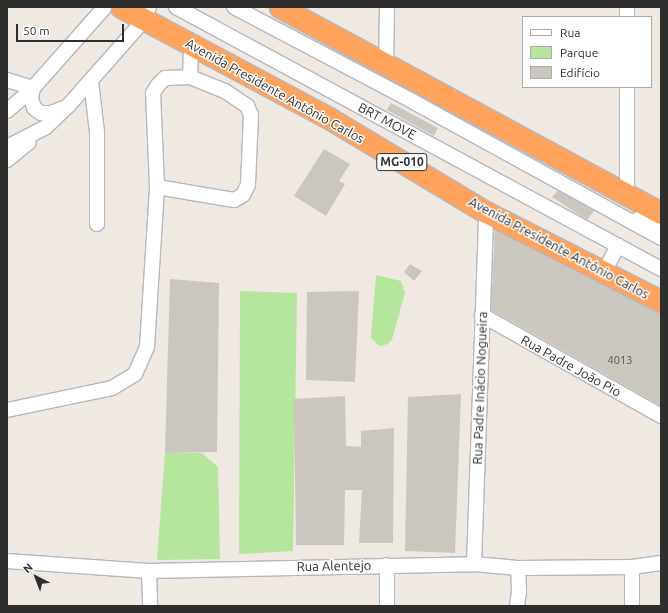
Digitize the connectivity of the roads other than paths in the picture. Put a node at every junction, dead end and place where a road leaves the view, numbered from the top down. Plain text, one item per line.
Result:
1 (105, 7) edge
2 (121, 7) edge
3 (176, 7) edge
4 (234, 7) edge
5 (280, 7) edge
6 (388, 7) edge
7 (147, 13) edge
8 (191, 44) junction
9 (386, 64) junction
10 (190, 77) junction
11 (7, 80) edge
12 (91, 81) junction
13 (32, 88) junction
14 (627, 88) edge
15 (412, 101) junction
16 (68, 106) junction
17 (7, 111) edge
18 (46, 127) junction
19 (7, 147) edge
20 (7, 160) edge
21 (157, 187) junction
22 (628, 195) junction
23 (486, 212) junction
24 (614, 212) junction
25 (661, 213) edge
26 (97, 224) dead end
27 (661, 226) edge
28 (661, 238) edge
29 (618, 246) junction
30 (661, 269) edge
31 (604, 272) junction
32 (661, 301) edge
33 (482, 315) junction
34 (7, 410) edge
35 (661, 416) edge
36 (7, 561) edge
37 (474, 564) junction
38 (661, 564) edge
39 (387, 565) junction
40 (632, 567) junction
41 (518, 568) junction
42 (149, 571) junction
43 (150, 606) edge
44 (387, 606) edge
45 (517, 606) edge
46 (632, 606) edge

1 - 13 street
2 - 7 highway, Avenida Presidente Antônio Carlos / MG-010
3 - 29 street, BRT MOVE
4 - 15 street
5 - 9 highway
6 - 9 street
7 - 8 highway, Avenida Presidente Antônio Carlos / MG-010
7 - 12 street
8 - 10 street
8 - 23 highway, Avenida Presidente Antônio Carlos / MG-010
9 - 15 street
9 - 22 highway
10 - 21 street
10 - 21 street
11 - 13 street
12 - 16 street
12 - 26 street
13 - 16 street
13 - 17 street
14 - 22 street
15 - 24 street
16 - 18 street
18 - 19 street
18 - 20 street
21 - 34 street
22 - 25 highway
23 - 31 highway, Avenida Presidente Antônio Carlos / MG-010
23 - 33 street, Rua Padre Inácio Nogueira
24 - 27 street
24 - 28 street
29 - 30 street, BRT MOVE
29 - 31 street
31 - 32 highway, Avenida Presidente Antônio Carlos / MG-010
33 - 35 street, Rua Padre João Pio
33 - 37 street, Rua Padre Inácio Nogueira
36 - 42 street, Rua Alentejo
37 - 39 street, Rua Alentejo
37 - 41 street, Rua Alentejo
38 - 40 street, Rua Alentejo
39 - 42 street, Rua Alentejo
39 - 44 street
40 - 41 street, Rua Alentejo
40 - 46 street
41 - 45 street
42 - 43 street

